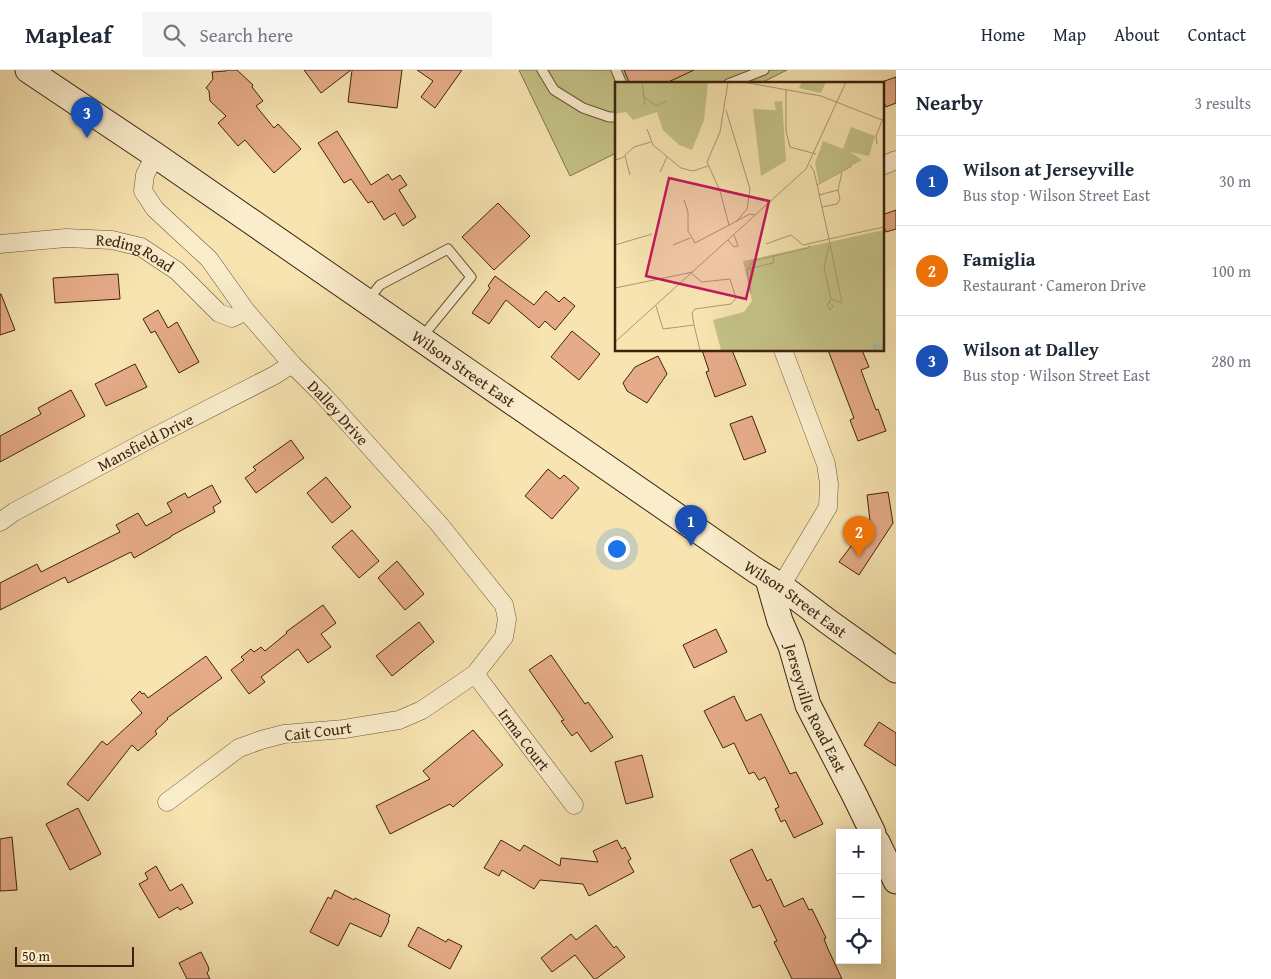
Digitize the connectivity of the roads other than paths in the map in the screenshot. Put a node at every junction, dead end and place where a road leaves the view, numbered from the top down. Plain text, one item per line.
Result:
1 (28, 70) edge
2 (542, 70) edge
3 (616, 70) edge
4 (764, 70) edge
5 (621, 82) edge
6 (733, 82) edge
7 (615, 117) edge
8 (154, 155) junction
9 (896, 160) edge
10 (884, 165) edge
11 (0, 244) edge
12 (366, 302) junction
13 (246, 311) junction
14 (421, 339) junction
15 (783, 351) edge
16 (292, 364) junction
17 (0, 522) edge
18 (768, 578) junction
19 (810, 608) junction
20 (791, 646) junction
21 (896, 670) edge
22 (475, 674) junction
23 (808, 705) junction
24 (166, 802) dead end
25 (574, 805) dead end
26 (871, 829) edge
27 (881, 850) edge
28 (896, 881) edge

1 - 8 main road, Wilson Street East
2 - 7 lane
3 - 5 lane
4 - 6 lane
8 - 12 main road, Wilson Street East
8 - 13 street, Dalley Drive
9 - 10 street
11 - 13 street, Reding Road
12 - 14 main road, Wilson Street East
12 - 14 lane
13 - 16 street, Dalley Drive
14 - 18 main road, Wilson Street East
15 - 18 street
16 - 17 street, Mansfield Drive
16 - 22 street, Dalley Drive
18 - 19 main road, Wilson Street East
18 - 20 main road, Jerseyville Road East
18 - 23 main road
19 - 20 main road
19 - 21 main road, Wilson Street East
20 - 23 main road, Jerseyville Road East
22 - 24 street, Cait Court
22 - 25 street, Irma Court
23 - 26 main road, Jerseyville Road East
27 - 28 main road

